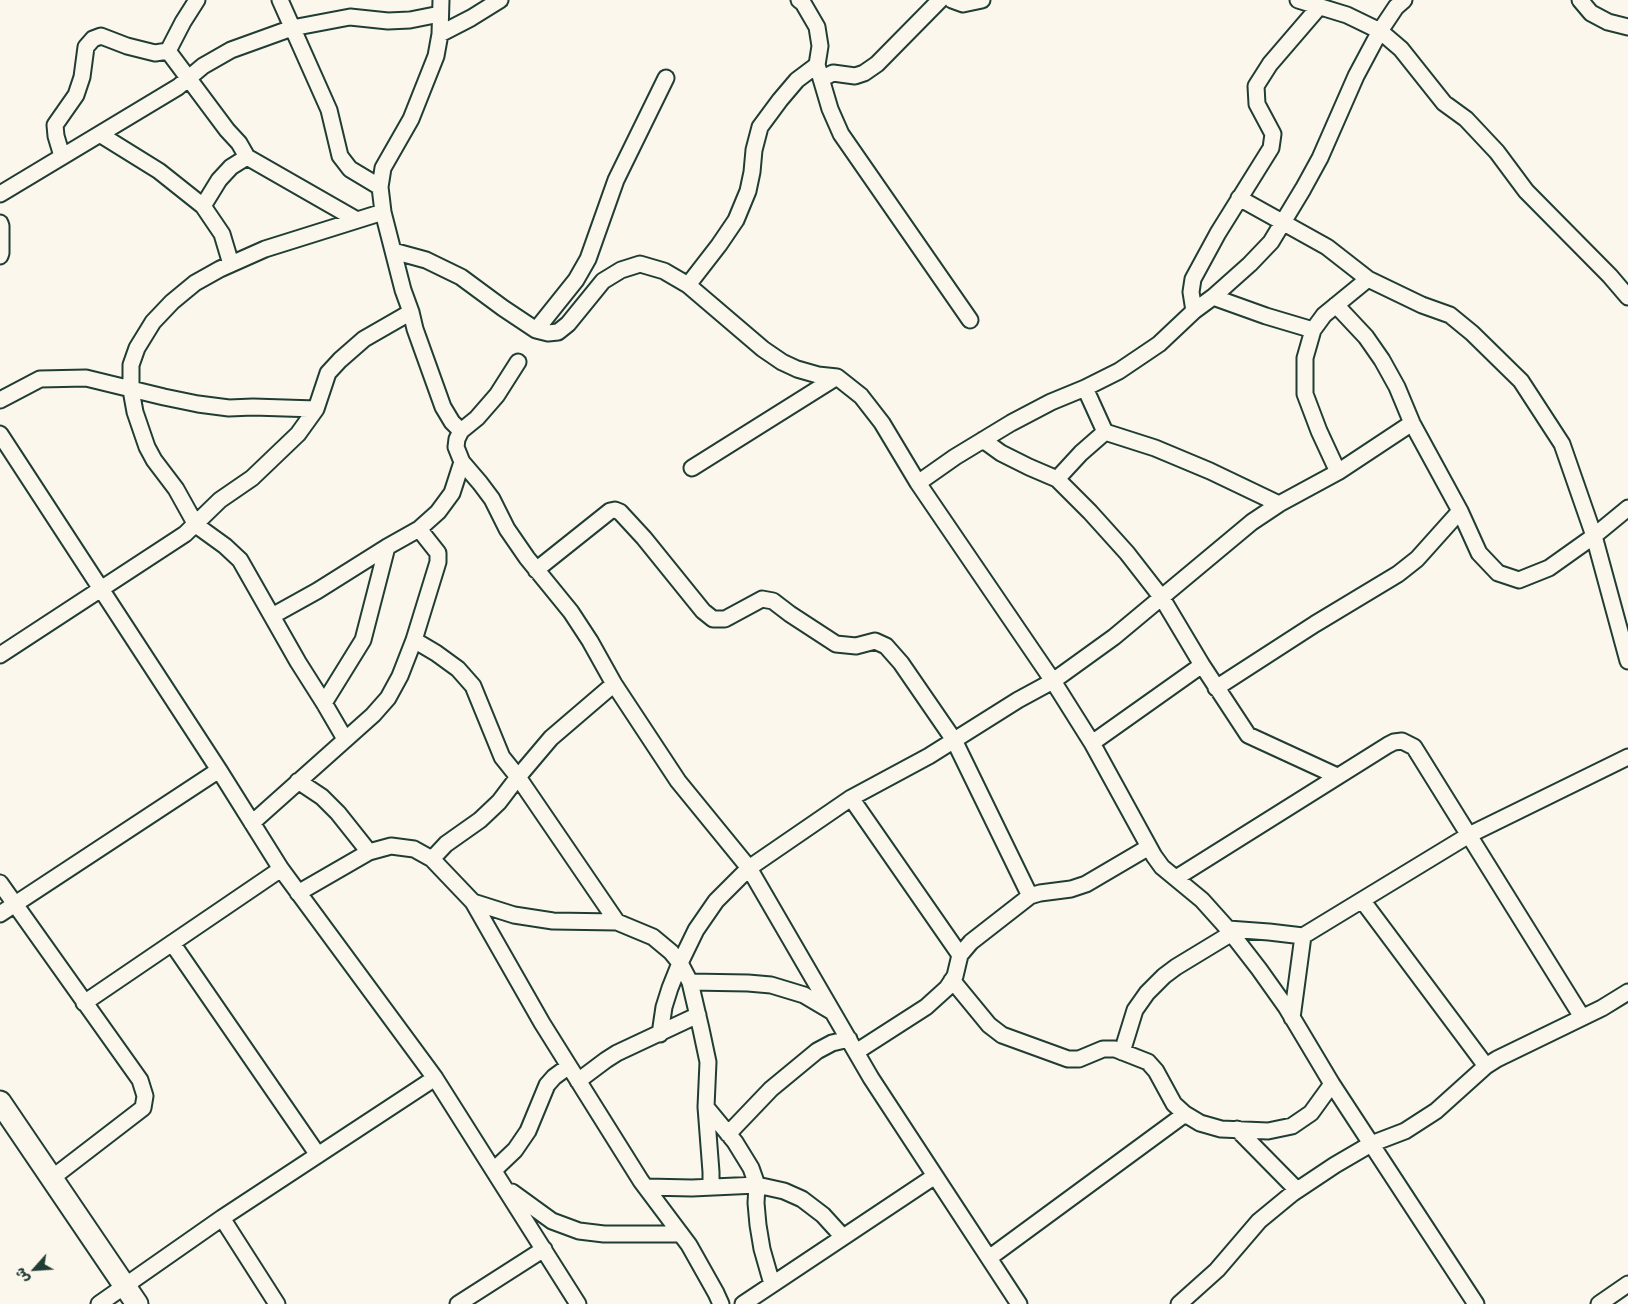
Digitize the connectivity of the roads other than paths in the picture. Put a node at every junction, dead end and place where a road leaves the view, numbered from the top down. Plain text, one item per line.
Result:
1 (197, 0) edge
2 (280, 0) edge
3 (500, 0) edge
4 (799, 0) edge
5 (940, 0) edge
6 (952, 0) edge
7 (982, 0) edge
8 (1298, 0) edge
9 (1404, 0) edge
10 (1580, 0) edge
11 (440, 7) edge
12 (1318, 7) junction
13 (1628, 27) edge
14 (292, 28) junction
15 (1380, 31) junction
16 (440, 34) junction
17 (168, 51) junction
18 (819, 72) junction
19 (190, 78) junction
20 (666, 78) dead end
21 (101, 134) junction
22 (62, 156) junction
23 (246, 157) junction
24 (380, 187) junction
25 (0, 194) edge
26 (1239, 198) junction
27 (203, 206) junction
28 (383, 212) junction
29 (357, 220) junction
30 (1282, 221) junction
31 (0, 222) edge
32 (393, 251) junction
33 (0, 256) edge
34 (231, 264) junction
35 (1368, 279) junction
36 (688, 285) junction
37 (1213, 297) junction
38 (1628, 298) edge
39 (1336, 305) junction
40 (1194, 311) junction
41 (411, 312) junction
42 (970, 320) dead end
43 (536, 330) junction
44 (1313, 330) junction
45 (518, 362) dead end
46 (837, 377) junction
47 (1085, 388) junction
48 (131, 390) junction
49 (0, 400) edge
50 (316, 409) junction
51 (1412, 423) junction
52 (461, 431) junction
53 (1105, 432) junction
54 (0, 434) edge
55 (982, 440) junction
56 (462, 462) junction
57 (692, 468) dead end
58 (1338, 472) junction
59 (1057, 479) junction
60 (918, 483) junction
61 (1279, 504) junction
62 (1628, 508) edge
63 (1460, 511) junction
64 (196, 525) junction
65 (419, 530) junction
66 (1594, 536) junction
67 (386, 547) junction
68 (536, 570) junction
69 (101, 588) junction
70 (1162, 598) junction
71 (272, 616) junction
72 (414, 640) junction
73 (1, 653) edge
74 (1628, 661) edge
75 (1202, 665) junction
76 (1053, 681) junction
77 (614, 684) junction
78 (1216, 688) junction
79 (324, 702) junction
80 (345, 739) junction
81 (954, 740) junction
82 (1092, 743) junction
83 (1628, 756) edge
84 (219, 770) junction
85 (1338, 776) junction
86 (518, 777) junction
87 (298, 781) junction
88 (851, 798) junction
89 (252, 823) junction
90 (1469, 835) junction
91 (1149, 847) junction
92 (369, 852) junction
93 (432, 859) junction
94 (749, 868) junction
95 (281, 869) junction
96 (1176, 878) junction
97 (0, 883) edge
98 (298, 893) junction
99 (1030, 896) junction
100 (1362, 900) junction
101 (473, 902) junction
102 (15, 904) junction
103 (0, 914) edge
104 (617, 922) junction
105 (1230, 931) junction
106 (1303, 936) junction
107 (172, 943) junction
108 (960, 955) junction
109 (680, 963) junction
110 (952, 980) junction
111 (690, 982) junction
112 (1628, 992) edge
113 (84, 1003) junction
114 (833, 1011) junction
115 (698, 1015) junction
116 (1582, 1017) junction
117 (1292, 1018) junction
118 (660, 1034) junction
119 (853, 1045) junction
120 (1122, 1052) junction
121 (568, 1066) junction
122 (1486, 1066) junction
123 (435, 1078) junction
124 (578, 1081) junction
125 (1332, 1084) junction
126 (1, 1104) edge
127 (706, 1108) junction
128 (1185, 1114) junction
129 (1237, 1129) junction
130 (728, 1134) junction
131 (1372, 1144) junction
132 (318, 1155) junction
133 (494, 1170) junction
134 (935, 1176) junction
135 (52, 1178) junction
136 (504, 1185) junction
137 (757, 1185) junction
138 (646, 1187) junction
139 (711, 1187) junction
140 (1297, 1190) junction
141 (222, 1218) junction
142 (681, 1234) junction
143 (843, 1238) junction
144 (544, 1249) junction
145 (989, 1258) junction
146 (772, 1284) junction
147 (1628, 1284) edge
148 (131, 1295) edge
149 (720, 1303) edge
150 (99, 1304) edge
151 (277, 1304) edge
152 (458, 1304) edge
153 (578, 1304) edge
154 (743, 1304) edge
155 (1019, 1304) edge
156 (1179, 1304) edge
157 (1476, 1304) edge
158 (1599, 1304) edge

1 - 17 street
2 - 14 street
3 - 16 street
4 - 18 street
5 - 18 street
6 - 7 street
8 - 12 street
9 - 15 street
10 - 13 street
11 - 14 street
11 - 16 street
12 - 15 street
12 - 26 street
14 - 19 street
14 - 24 street
15 - 30 street
15 - 38 street
16 - 24 street
17 - 19 street
17 - 22 street
18 - 36 street
18 - 42 street
19 - 21 street
19 - 23 street
20 - 43 street
21 - 22 street
21 - 27 street
22 - 25 street
23 - 27 street
23 - 29 street
24 - 28 street
26 - 30 street
26 - 40 street
27 - 34 street
28 - 29 street
28 - 32 street
29 - 34 street
30 - 35 street
30 - 37 street
31 - 33 street
32 - 41 street
32 - 43 street
34 - 48 street
35 - 39 street
35 - 66 street
36 - 43 street
36 - 46 street
37 - 40 street
37 - 44 street
39 - 44 street
39 - 51 street
40 - 47 street
41 - 50 street
41 - 52 street
44 - 58 street
45 - 52 street
46 - 57 street
46 - 60 street
47 - 53 street
47 - 55 street
48 - 49 street
48 - 50 street
48 - 64 street
50 - 64 street
51 - 58 street
51 - 63 street
52 - 56 street
53 - 59 street
53 - 61 street
54 - 69 street
55 - 59 street
55 - 60 street
56 - 65 street
56 - 68 street
58 - 61 street
59 - 70 street
60 - 76 street
61 - 70 street
62 - 66 street
63 - 66 street
63 - 78 street
64 - 69 street
64 - 71 street
65 - 67 street
65 - 72 street
66 - 74 street
67 - 71 street
67 - 79 street
68 - 77 street
68 - 81 street
69 - 73 street
69 - 84 street
70 - 75 street
70 - 76 street
71 - 79 street
72 - 80 street
72 - 86 street
75 - 78 street
75 - 82 street
76 - 81 street
76 - 82 street
77 - 86 street
77 - 94 street
78 - 85 street
79 - 80 street
80 - 87 street
81 - 88 street
81 - 99 street
82 - 91 street
83 - 90 street
84 - 89 street
84 - 102 street
85 - 90 street
85 - 96 street
86 - 93 street
86 - 104 street
87 - 89 street
87 - 92 street
88 - 94 street
88 - 108 street
89 - 95 street
90 - 100 street
90 - 116 street
91 - 96 street
91 - 99 street
92 - 93 street
92 - 98 street
93 - 101 street
94 - 109 street
94 - 114 street
95 - 98 street
95 - 107 street
96 - 105 street
97 - 102 street
98 - 123 street
99 - 108 street
100 - 106 street
100 - 122 street
101 - 104 street
101 - 121 street
102 - 103 street
102 - 113 street
104 - 109 street
105 - 106 street
105 - 117 street
105 - 120 street
106 - 117 street
107 - 113 street
107 - 132 street
108 - 110 street
109 - 111 street
109 - 118 street
110 - 119 street
110 - 120 street
111 - 114 street
111 - 115 street
112 - 116 street
113 - 135 street
114 - 119 street
115 - 118 street
115 - 127 street
116 - 122 street
117 - 125 street
118 - 124 street
119 - 130 street
119 - 134 street
120 - 128 street
121 - 124 street
121 - 133 street
122 - 131 street
123 - 132 street
123 - 133 street
124 - 138 street
125 - 129 street
125 - 131 street
126 - 135 street
127 - 130 street
127 - 139 street
128 - 129 street
128 - 145 street
129 - 140 street
130 - 137 street
131 - 140 street
131 - 157 street
132 - 141 street
133 - 136 street
134 - 143 street
134 - 145 street
135 - 148 street
136 - 142 street
136 - 144 street
137 - 139 street
137 - 143 street
137 - 146 street
138 - 139 street
138 - 142 street
140 - 156 street
141 - 148 street
141 - 151 street
142 - 149 street
143 - 146 street
144 - 152 street
144 - 153 street
145 - 155 street
146 - 154 street
147 - 158 street
148 - 150 street

